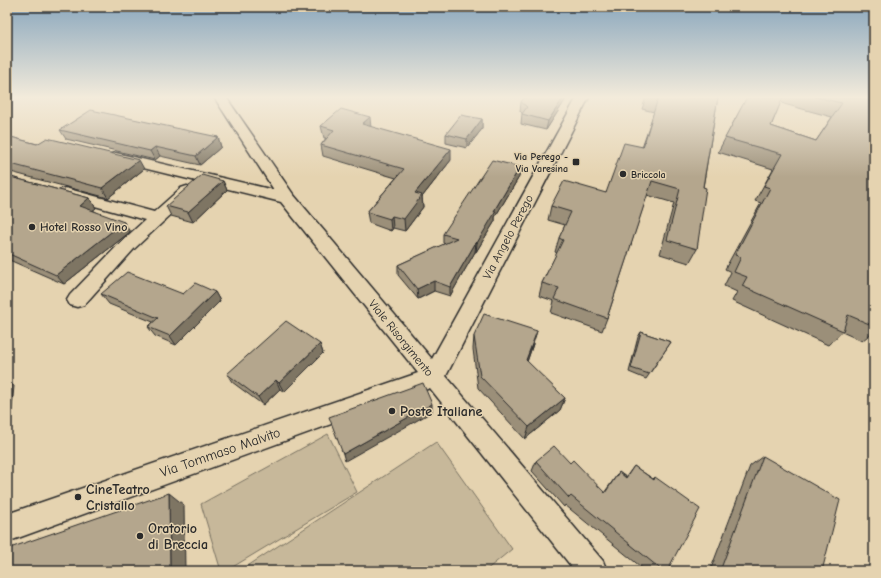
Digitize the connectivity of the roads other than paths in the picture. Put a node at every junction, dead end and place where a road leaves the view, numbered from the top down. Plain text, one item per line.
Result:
1 (238, 124) edge
2 (568, 124) edge
3 (101, 153) edge
4 (201, 178) junction
5 (52, 190) edge
6 (287, 198) junction
7 (157, 218) junction
8 (77, 300) dead end
9 (434, 377) junction
10 (7, 528) edge
11 (593, 571) edge

1 - 6 street, Viale Risorgimento
2 - 9 street, Via Angelo Perego
3 - 4 street
4 - 6 street
4 - 7 street
5 - 7 street
6 - 9 street, Viale Risorgimento
7 - 8 street
9 - 10 street, Via Tommaso Malvito
9 - 11 street, Viale Risorgimento

